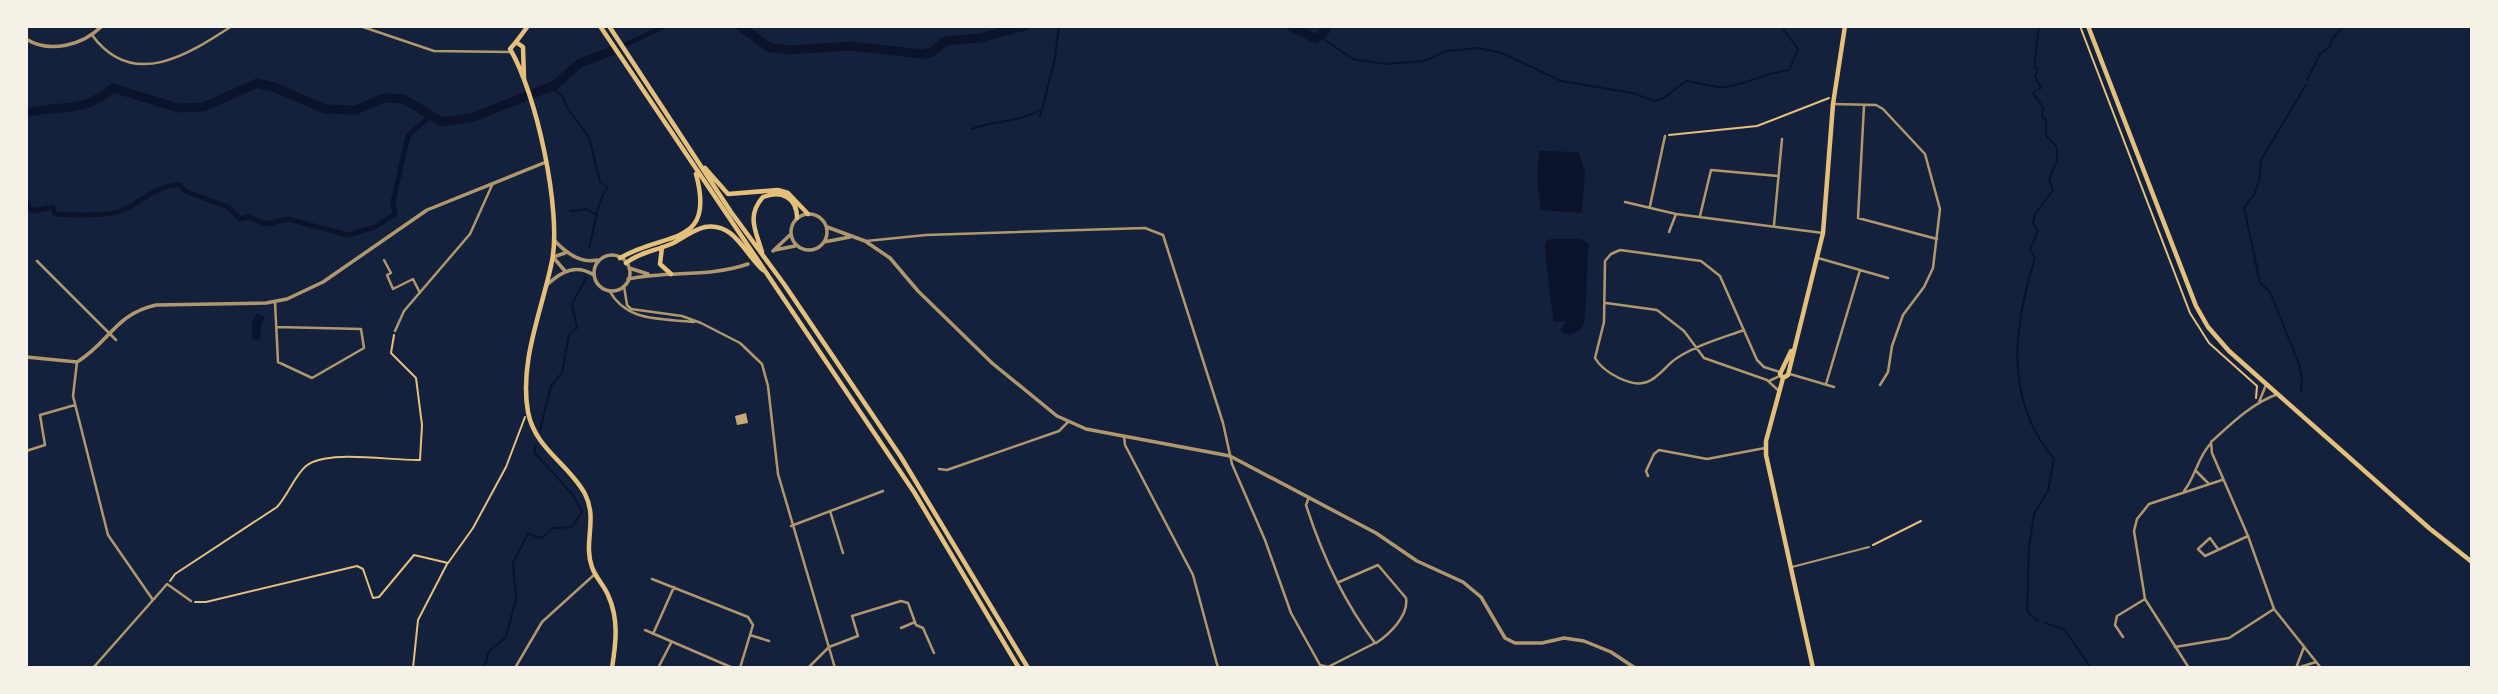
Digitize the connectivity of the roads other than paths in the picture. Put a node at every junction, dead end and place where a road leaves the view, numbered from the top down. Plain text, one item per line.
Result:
1 (102, 26) edge
2 (232, 26) edge
3 (360, 26) edge
4 (528, 26) edge
5 (600, 26) edge
6 (609, 26) edge
7 (1846, 26) edge
8 (2088, 26) edge
9 (92, 35) junction
10 (26, 38) edge
11 (513, 49) junction
12 (523, 52) junction
13 (524, 78) junction
14 (1833, 104) junction
15 (1864, 106) junction
16 (1665, 136) road end
17 (1782, 139) dead end
18 (546, 162) junction
19 (698, 162) junction
20 (695, 168) junction
21 (1778, 176) junction
22 (493, 183) junction
23 (1625, 202) dead end
24 (1650, 206) junction
25 (808, 214) junction
26 (1676, 214) junction
27 (1700, 216) junction
28 (796, 218) junction
29 (1774, 225) junction
30 (827, 228) junction
31 (1669, 232) dead end
32 (1823, 233) junction
33 (790, 234) junction
34 (850, 237) junction
35 (1937, 239) junction
36 (554, 240) junction
37 (865, 241) junction
38 (824, 242) junction
39 (796, 246) junction
40 (662, 247) junction
41 (565, 253) junction
42 (762, 255) junction
43 (553, 257) junction
44 (620, 258) junction
45 (1818, 258) junction
46 (384, 260) dead end
47 (600, 260) junction
48 (37, 261) dead end
49 (748, 264) dead end
50 (627, 266) junction
51 (1860, 270) junction
52 (565, 271) junction
53 (650, 274) junction
54 (671, 274) junction
55 (594, 275) junction
56 (770, 276) junction
57 (1888, 278) dead end
58 (628, 279) junction
59 (546, 285) junction
60 (624, 286) junction
61 (609, 290) junction
62 (420, 293) junction
63 (275, 302) junction
64 (1606, 303) junction
65 (701, 323) junction
66 (277, 327) junction
67 (1744, 330) junction
68 (395, 331) road end
69 (108, 332) junction
70 (116, 340) dead end
71 (1695, 349) junction
72 (26, 357) edge
73 (77, 362) junction
74 (1783, 374) junction
75 (1769, 381) junction
76 (1826, 384) junction
77 (2267, 384) junction
78 (1880, 385) dead end
79 (1834, 387) dead end
80 (1780, 392) junction
81 (2278, 394) junction
82 (2259, 402) junction
83 (75, 405) junction
84 (1068, 422) junction
85 (1124, 434) junction
86 (2211, 442) junction
87 (1765, 448) junction
88 (26, 451) edge
89 (1230, 456) junction
90 (939, 469) dead end
91 (2196, 471) junction
92 (1648, 476) dead end
93 (2223, 479) junction
94 (2208, 484) junction
95 (883, 491) dead end
96 (2184, 491) junction
97 (1309, 496) junction
98 (830, 511) junction
99 (791, 526) junction
100 (2248, 536) junction
101 (1869, 547) road end
102 (2218, 549) junction
103 (844, 553) dead end
104 (2472, 562) edge
105 (1791, 568) junction
106 (595, 573) junction
107 (652, 579) dead end
108 (1339, 582) junction
109 (674, 587) junction
110 (2145, 599) junction
111 (153, 600) junction
112 (191, 601) road end
113 (2274, 609) junction
114 (915, 622) junction
115 (901, 628) dead end
116 (645, 630) dead end
117 (653, 634) junction
118 (750, 635) junction
119 (2123, 637) dead end
120 (769, 641) dead end
121 (671, 643) junction
122 (1375, 643) junction
123 (2175, 646) junction
124 (828, 647) junction
125 (2304, 648) junction
126 (934, 653) dead end
127 (2316, 662) junction
128 (93, 668) edge
129 (515, 668) edge
130 (612, 668) edge
131 (659, 668) edge
132 (733, 668) edge
133 (740, 668) edge
134 (808, 668) edge
135 (835, 668) edge
136 (1019, 668) edge
137 (1028, 668) edge
138 (1218, 668) edge
139 (1328, 668) edge
140 (1634, 668) edge
141 (1813, 668) edge
142 (2189, 668) edge
143 (2297, 668) edge
144 (2321, 668) edge

1 - 9 street
2 - 9 street
3 - 11 street
4 - 11 main road
5 - 20 main road
6 - 19 main road
7 - 14 main road
8 - 77 main road
9 - 10 street
11 - 12 main road
11 - 12 main road
11 - 13 main road
12 - 13 main road
13 - 18 main road
14 - 15 street
14 - 32 main road
15 - 35 street
15 - 35 street
16 - 24 street
17 - 21 street
18 - 22 street
18 - 36 main road
19 - 25 main road
19 - 42 main road
20 - 44 main road
20 - 56 main road
21 - 27 street
21 - 29 street
22 - 62 street
22 - 63 street
23 - 24 street
24 - 26 street
25 - 28 street
25 - 30 street
26 - 27 street
26 - 31 street
27 - 29 street
28 - 33 street
28 - 42 main road
29 - 32 street
30 - 34 street
30 - 38 street
32 - 45 main road
33 - 39 street
33 - 39 street
34 - 37 street
34 - 38 street
35 - 78 street
36 - 41 street
36 - 43 main road
37 - 84 street
37 - 89 street
38 - 39 street
40 - 50 main road
40 - 54 main road
40 - 56 main road
41 - 43 street
41 - 47 street
42 - 137 main road
43 - 52 street
43 - 59 main road
44 - 47 street
44 - 50 street
45 - 51 street
45 - 74 main road
46 - 62 street
47 - 55 street
48 - 69 street
49 - 54 street
50 - 53 street
50 - 58 street
51 - 57 street
51 - 76 street
52 - 55 street
52 - 59 street
53 - 54 street
53 - 58 street
55 - 61 street
56 - 136 main road
58 - 60 street
59 - 106 main road
60 - 61 street
60 - 65 street
61 - 65 street
62 - 68 street
63 - 66 street
63 - 69 street
64 - 67 street
64 - 71 street
64 - 71 street
65 - 99 street
66 - 66 street
67 - 71 street
67 - 74 street
69 - 70 street
69 - 73 street
71 - 75 street
72 - 73 street
73 - 83 street
74 - 75 street
74 - 76 street
74 - 80 main road
75 - 80 street
76 - 79 street
77 - 81 main road
77 - 82 street
80 - 87 main road
81 - 82 street
81 - 104 main road
82 - 86 street
83 - 88 street
83 - 111 street
84 - 85 street
84 - 90 street
85 - 89 street
85 - 138 street
86 - 91 street
86 - 93 street
87 - 92 street
87 - 105 main road
89 - 97 street
89 - 139 street
91 - 94 street
91 - 96 street
93 - 94 street
93 - 100 street
94 - 96 street
95 - 98 street
96 - 110 street
97 - 108 street
97 - 140 street
98 - 99 street
98 - 103 street
99 - 124 street
100 - 102 street
100 - 113 street
101 - 105 lane
102 - 102 street
105 - 141 main road
106 - 129 street
106 - 130 main road
107 - 109 street
108 - 122 street
108 - 122 street
109 - 117 street
109 - 118 street
110 - 119 street
110 - 123 street
111 - 112 street
111 - 128 street
113 - 123 street
113 - 125 street
114 - 115 street
114 - 124 street
114 - 126 street
116 - 117 street
117 - 121 street
118 - 120 street
118 - 133 street
121 - 131 street
121 - 132 street
122 - 139 street
123 - 142 street
124 - 134 street
124 - 135 street
125 - 127 street
125 - 143 street
127 - 143 street
127 - 144 street

